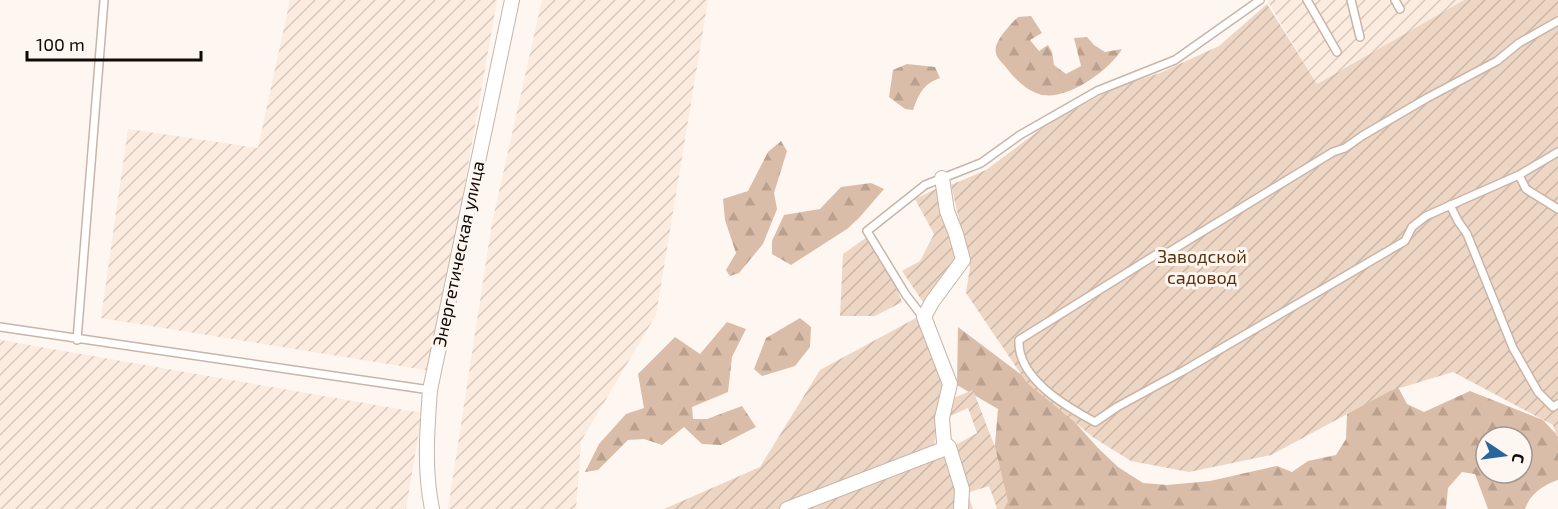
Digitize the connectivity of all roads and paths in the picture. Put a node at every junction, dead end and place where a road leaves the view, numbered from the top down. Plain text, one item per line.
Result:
1 (104, 0) edge
2 (512, 0) edge
3 (1260, 0) edge
4 (1307, 0) edge
5 (1352, 0) edge
6 (1395, 0) edge
7 (1400, 9) dead end
8 (1558, 21) edge
9 (1360, 37) dead end
10 (1337, 52) dead end
11 (1558, 152) edge
12 (1519, 174) junction
13 (942, 178) junction
14 (1450, 206) junction
15 (1558, 209) edge
16 (924, 317) junction
17 (0, 327) edge
18 (77, 340) junction
19 (430, 390) junction
20 (1558, 404) edge
21 (949, 447) junction
22 (432, 509) edge
23 (787, 509) edge
24 (961, 509) edge

1 - 18 lane
2 - 19 street, Энергетическая улица
3 - 13 lane
4 - 10 lane
5 - 9 lane
6 - 7 lane
8 - 14 lane
11 - 12 lane
12 - 14 lane
12 - 15 lane
13 - 16 street
13 - 16 lane
14 - 20 lane
16 - 21 street
17 - 18 lane
18 - 19 lane
19 - 22 street, Энергетическая улица
21 - 23 street
21 - 24 street

